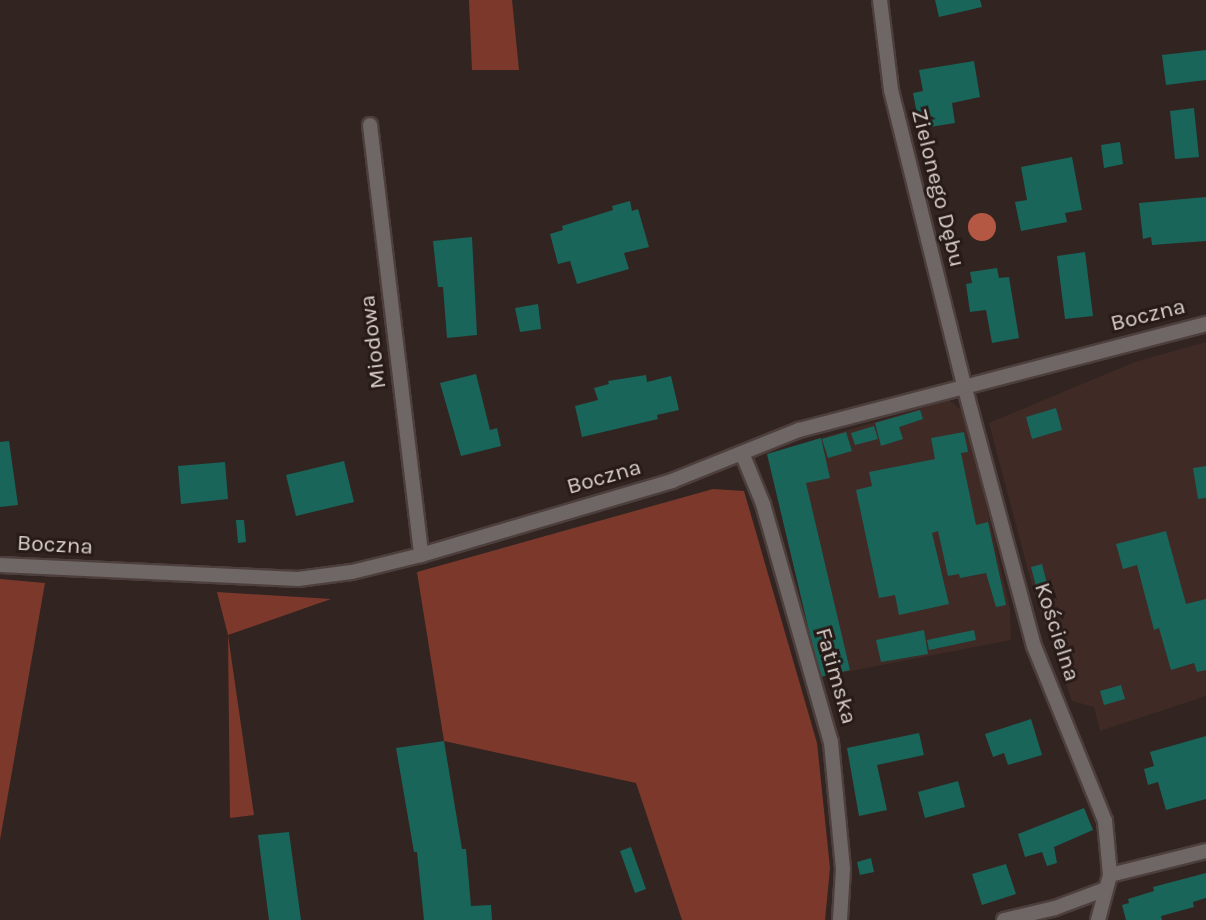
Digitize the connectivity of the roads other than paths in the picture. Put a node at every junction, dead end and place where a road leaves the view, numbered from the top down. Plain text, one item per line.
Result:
1 (880, 0) edge
2 (370, 125) dead end
3 (1206, 324) edge
4 (964, 386) junction
5 (742, 453) junction
6 (421, 555) junction
7 (0, 565) edge
8 (1206, 850) edge
9 (1108, 882) junction
10 (840, 920) edge
11 (1004, 920) edge
12 (1098, 920) edge

1 - 4 street, Zielonego Dębu
2 - 6 street, Miodowa
3 - 4 street, Boczna
4 - 5 street, Boczna
4 - 9 street, Kościelna
5 - 6 street, Boczna
5 - 10 street, Fatimska
6 - 7 street, Boczna
8 - 9 street
9 - 11 street
9 - 12 street, Kościelna

